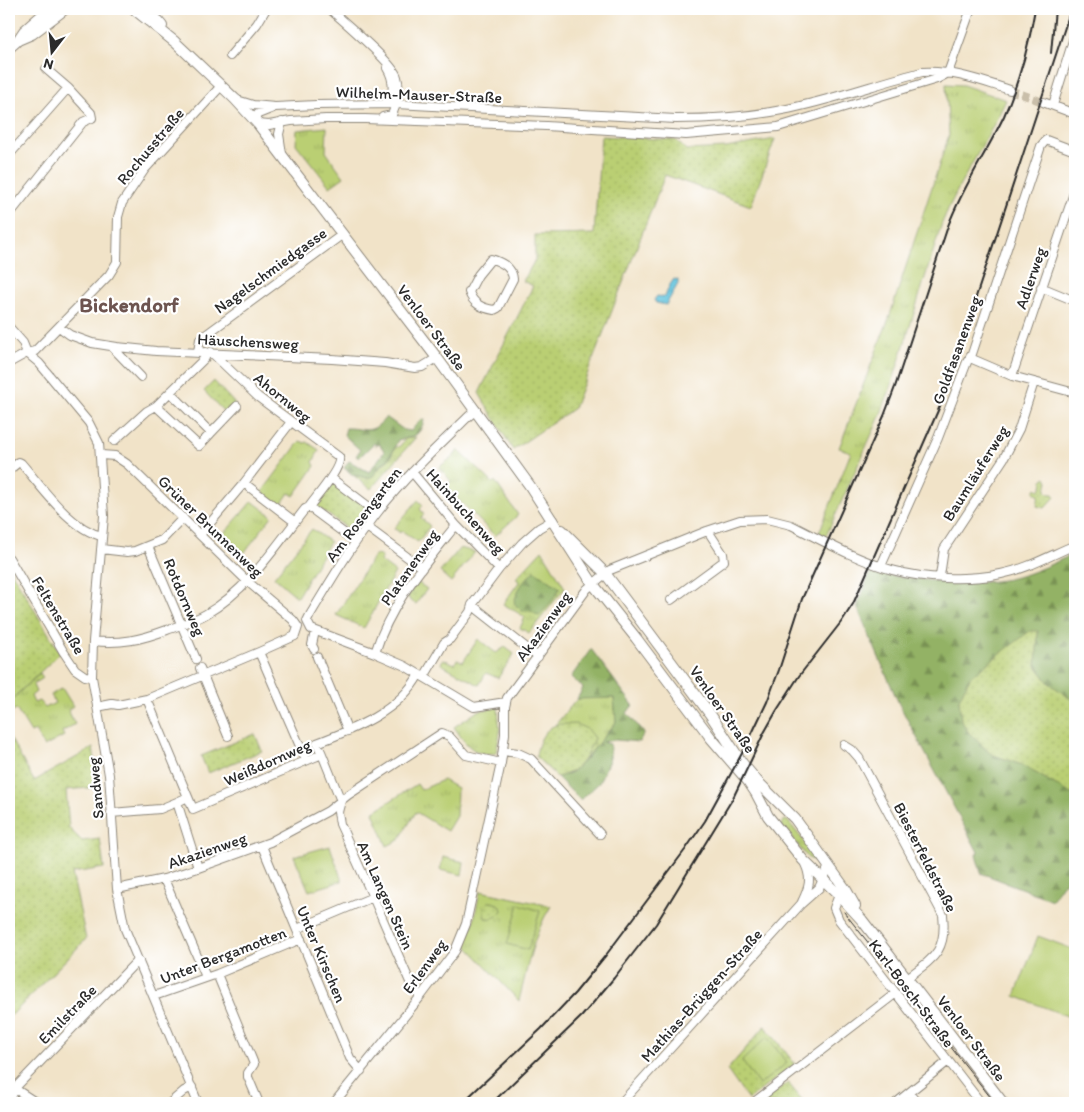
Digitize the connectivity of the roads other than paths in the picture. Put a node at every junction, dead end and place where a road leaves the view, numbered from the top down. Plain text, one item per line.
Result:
1 (65, 9) edge
2 (134, 9) edge
3 (148, 9) edge
4 (266, 9) edge
5 (330, 9) edge
6 (971, 9) edge
7 (52, 11) edge
8 (1075, 34) edge
9 (170, 37) junction
10 (11, 45) edge
11 (380, 55) junction
12 (230, 56) dead end
13 (46, 69) dead end
14 (948, 73) junction
15 (220, 86) junction
16 (68, 88) junction
17 (1010, 90) tunnel mouth
18 (842, 95) junction
19 (235, 100) junction
20 (1043, 102) tunnel mouth
21 (384, 104) junction
22 (396, 104) junction
23 (1052, 105) junction
24 (291, 107) junction
25 (845, 107) junction
26 (275, 108) junction
27 (546, 112) junction
28 (1075, 114) edge
29 (368, 119) junction
30 (291, 121) junction
31 (256, 122) junction
32 (282, 122) junction
33 (546, 126) junction
34 (1075, 151) edge
35 (9, 154) edge
36 (283, 156) junction
37 (1075, 190) edge
38 (9, 215) edge
39 (343, 234) junction
40 (1041, 288) junction
41 (1075, 302) edge
42 (480, 307) joint
43 (9, 327) edge
44 (59, 327) junction
45 (112, 347) junction
46 (205, 352) junction
47 (27, 353) junction
48 (438, 358) junction
49 (970, 358) junction
50 (9, 363) edge
51 (1012, 376) junction
52 (141, 378) dead end
53 (1034, 382) junction
54 (170, 392) junction
55 (1075, 393) edge
56 (156, 406) junction
57 (237, 406) dead end
58 (476, 410) junction
59 (291, 422) junction
60 (211, 433) junction
61 (114, 441) dead end
62 (101, 456) junction
63 (9, 470) edge
64 (412, 472) junction
65 (331, 478) junction
66 (244, 483) junction
67 (309, 507) junction
68 (377, 513) junction
69 (183, 518) junction
70 (553, 520) junction
71 (295, 522) junction
72 (456, 525) junction
73 (367, 528) junction
74 (708, 531) junction
75 (200, 535) junction
76 (102, 536) junction
77 (356, 542) junction
78 (1075, 545) edge
79 (148, 546) junction
80 (101, 549) junction
81 (9, 558) edge
82 (881, 566) junction
83 (422, 568) junction
84 (499, 569) junction
85 (605, 573) junction
86 (940, 576) junction
87 (247, 582) junction
88 (592, 584) junction
89 (671, 600) dead end
90 (472, 605) junction
91 (182, 624) junction
92 (315, 631) junction
93 (93, 641) junction
94 (260, 652) junction
95 (376, 653) junction
96 (538, 657) junction
97 (196, 659) dead end
98 (202, 671) junction
99 (421, 675) junction
100 (92, 677) junction
101 (147, 699) junction
102 (506, 702) junction
103 (97, 707) junction
104 (348, 731) junction
105 (228, 736) dead end
106 (844, 745) dead end
107 (503, 752) junction
108 (322, 754) junction
109 (306, 760) junction
110 (501, 763) junction
111 (188, 797) junction
112 (341, 801) junction
113 (177, 802) junction
114 (111, 813) junction
115 (795, 819) junction
116 (776, 827) junction
117 (600, 834) dead end
118 (262, 846) junction
119 (820, 855) junction
120 (803, 860) junction
121 (829, 866) junction
122 (198, 868) junction
123 (164, 879) junction
124 (823, 881) junction
125 (117, 889) junction
126 (840, 895) junction
127 (373, 897) junction
128 (801, 904) junction
129 (862, 920) junction
130 (297, 929) junction
131 (301, 939) junction
132 (139, 961) junction
133 (217, 974) junction
134 (206, 978) junction
135 (907, 978) junction
136 (896, 993) junction
137 (154, 996) junction
138 (420, 996) junction
139 (947, 1062) junction
140 (361, 1070) junction
141 (13, 1087) edge
142 (192, 1087) junction
143 (909, 1093) junction
144 (9, 1101) edge
145 (37, 1103) edge
146 (170, 1103) edge
147 (198, 1103) edge
148 (259, 1103) edge
149 (334, 1103) edge
150 (621, 1103) edge
151 (753, 1103) edge
152 (896, 1103) edge
153 (917, 1103) edge
154 (981, 1103) edge
155 (1003, 1103) edge

1 - 7 main road
2 - 9 main road, Venloer Straße
3 - 9 main road, Venloer Straße
4 - 12 street
5 - 11 street
6 - 14 street
7 - 10 main road
8 - 23 street
9 - 15 main road, Venloer Straße
11 - 21 street
11 - 22 street
13 - 16 street
14 - 17 street
14 - 18 street, Wilhelm-Mauser-Straße
14 - 25 street, Wilhelm-Mauser-Straße
15 - 19 main road, Venloer Straße
15 - 44 street, Rochusstraße
16 - 35 street
16 - 38 street
18 - 25 street
18 - 27 street, Wilhelm-Mauser-Straße
19 - 26 street, Wilhelm-Mauser-Straße
19 - 31 main road, Venloer Straße
20 - 23 street
21 - 22 street, Wilhelm-Mauser-Straße
21 - 24 street, Wilhelm-Mauser-Straße
22 - 27 street, Wilhelm-Mauser-Straße
22 - 29 street
23 - 28 street
24 - 26 street, Wilhelm-Mauser-Straße
24 - 30 street
25 - 33 street, Wilhelm-Mauser-Straße
26 - 31 street, Wilhelm-Mauser-Straße
27 - 33 street
29 - 30 street, Wilhelm-Mauser-Straße
29 - 33 street, Wilhelm-Mauser-Straße
30 - 32 street, Wilhelm-Mauser-Straße
31 - 32 street, Wilhelm-Mauser-Straße
31 - 36 main road, Venloer Straße
32 - 36 street, Venloer Straße
34 - 49 street, Goldfasanenweg
36 - 39 main road, Venloer Straße
37 - 40 street, Adlerweg
39 - 46 street, Nagelschmiedgasse
39 - 48 main road, Venloer Straße
40 - 41 street
40 - 51 street, Adlerweg
42 - 42 street
43 - 47 street, Sandweg
44 - 45 street, Häuschensweg
44 - 47 street, Rochusstraße
45 - 46 street, Häuschensweg
45 - 52 street
46 - 48 street, Häuschensweg
46 - 54 street, Nagelschmiedgasse
46 - 59 street, Ahornweg
47 - 50 street, Rochusstraße
47 - 62 street, Sandweg
48 - 58 main road, Venloer Straße
49 - 51 street
49 - 82 street, Goldfasanenweg
51 - 53 street
53 - 55 street
53 - 86 street, Baumläuferweg
54 - 56 street, Nagelschmiedgasse
54 - 60 street
56 - 60 street
56 - 61 street, Nagelschmiedgasse
57 - 60 street
58 - 64 street, Am Rosengarten
58 - 70 main road, Venloer Straße
59 - 65 street, Ahornweg
59 - 66 street
62 - 69 street, Grüner Brunnenweg
62 - 76 street, Sandweg
63 - 76 street
64 - 68 street, Am Rosengarten
64 - 72 street, Hainbuchenweg
65 - 67 street
65 - 68 street
66 - 71 street
66 - 75 street
67 - 71 street
67 - 77 street
68 - 73 street, Am Rosengarten
69 - 75 street, Grüner Brunnenweg
69 - 79 street
70 - 84 street, Weißdornweg
70 - 85 main road, Venloer Straße
70 - 88 main road, Venloer Straße
71 - 87 street
72 - 83 street, Platanenweg
72 - 84 street, Hainbuchenweg
73 - 77 street, Am Rosengarten
73 - 83 street
74 - 82 street, Akazienweg
74 - 85 street, Akazienweg
74 - 89 street
75 - 87 street, Grüner Brunnenweg
76 - 80 street, Sandweg
77 - 92 street, Am Rosengarten
78 - 86 street, Akazienweg
79 - 80 street
79 - 91 street, Rotdornweg
80 - 93 street, Sandweg
81 - 100 street, Feltenstraße
82 - 86 street, Akazienweg
83 - 95 street, Platanenweg
84 - 90 street, Weißdornweg
85 - 88 street, Akazienweg
85 - 115 main road, Venloer Straße
87 - 91 street
87 - 94 street, Grüner Brunnenweg
88 - 96 street, Akazienweg
88 - 116 main road, Venloer Straße
90 - 96 street
90 - 99 street, Weißdornweg
91 - 93 street
91 - 97 street, Rotdornweg
92 - 95 street
92 - 104 street
93 - 100 street, Sandweg
94 - 98 street
94 - 109 street
95 - 99 street
96 - 102 street, Akazienweg
98 - 101 street
98 - 105 street
99 - 102 street
99 - 104 street, Weißdornweg
100 - 103 street, Sandweg
101 - 103 street
101 - 111 street
102 - 107 street, Akazienweg
103 - 114 street, Sandweg
104 - 108 street, Weißdornweg
106 - 135 street, Biesterfeldstraße
107 - 110 street, Akazienweg
107 - 117 street
108 - 109 street, Weißdornweg
108 - 112 street
109 - 111 street, Weißdornweg
110 - 112 street, Akazienweg
110 - 138 street, Erlenweg
111 - 113 street
112 - 118 street, Akazienweg
112 - 127 street, Am Langen Stein
113 - 114 street
113 - 122 street
114 - 125 street, Sandweg
115 - 116 main road
115 - 119 main road, Venloer Straße
116 - 120 main road, Venloer Straße
118 - 122 street, Akazienweg
118 - 130 street, Unter Kirschen
119 - 120 main road
119 - 121 main road, Venloer Straße
120 - 124 main road, Venloer Straße
120 - 128 street, Mathias-Brüggen-Straße
121 - 124 street, Mathias-Brüggen-Straße
121 - 129 main road, Venloer Straße
122 - 123 street, Akazienweg
123 - 125 street, Akazienweg
123 - 134 street
124 - 126 main road, Venloer Straße
124 - 128 street, Mathias-Brüggen-Straße
125 - 132 street, Sandweg
126 - 129 main road, Venloer Straße
126 - 136 street, Karl-Bosch-Straße
127 - 130 street, Unter Bergamotten
127 - 138 street, Am Langen Stein
128 - 150 street, Mathias-Brüggen-Straße
129 - 135 main road, Venloer Straße
130 - 131 street, Unter Kirschen
131 - 133 street, Unter Bergamotten
131 - 140 street, Unter Kirschen
132 - 137 street, Sandweg
132 - 141 street, Emilstraße
133 - 134 street, Unter Bergamotten
133 - 148 street
134 - 137 street, Unter Bergamotten
135 - 155 main road, Venloer Straße
136 - 139 street, Karl-Bosch-Straße
136 - 151 street
137 - 142 street, Sandweg
138 - 140 street, Erlenweg
139 - 143 street
139 - 154 street, Karl-Bosch-Straße
140 - 149 street, Erlenweg
141 - 144 street, Emilstraße
141 - 145 street
142 - 146 street
142 - 147 street, Sandweg
143 - 152 street
143 - 153 street

